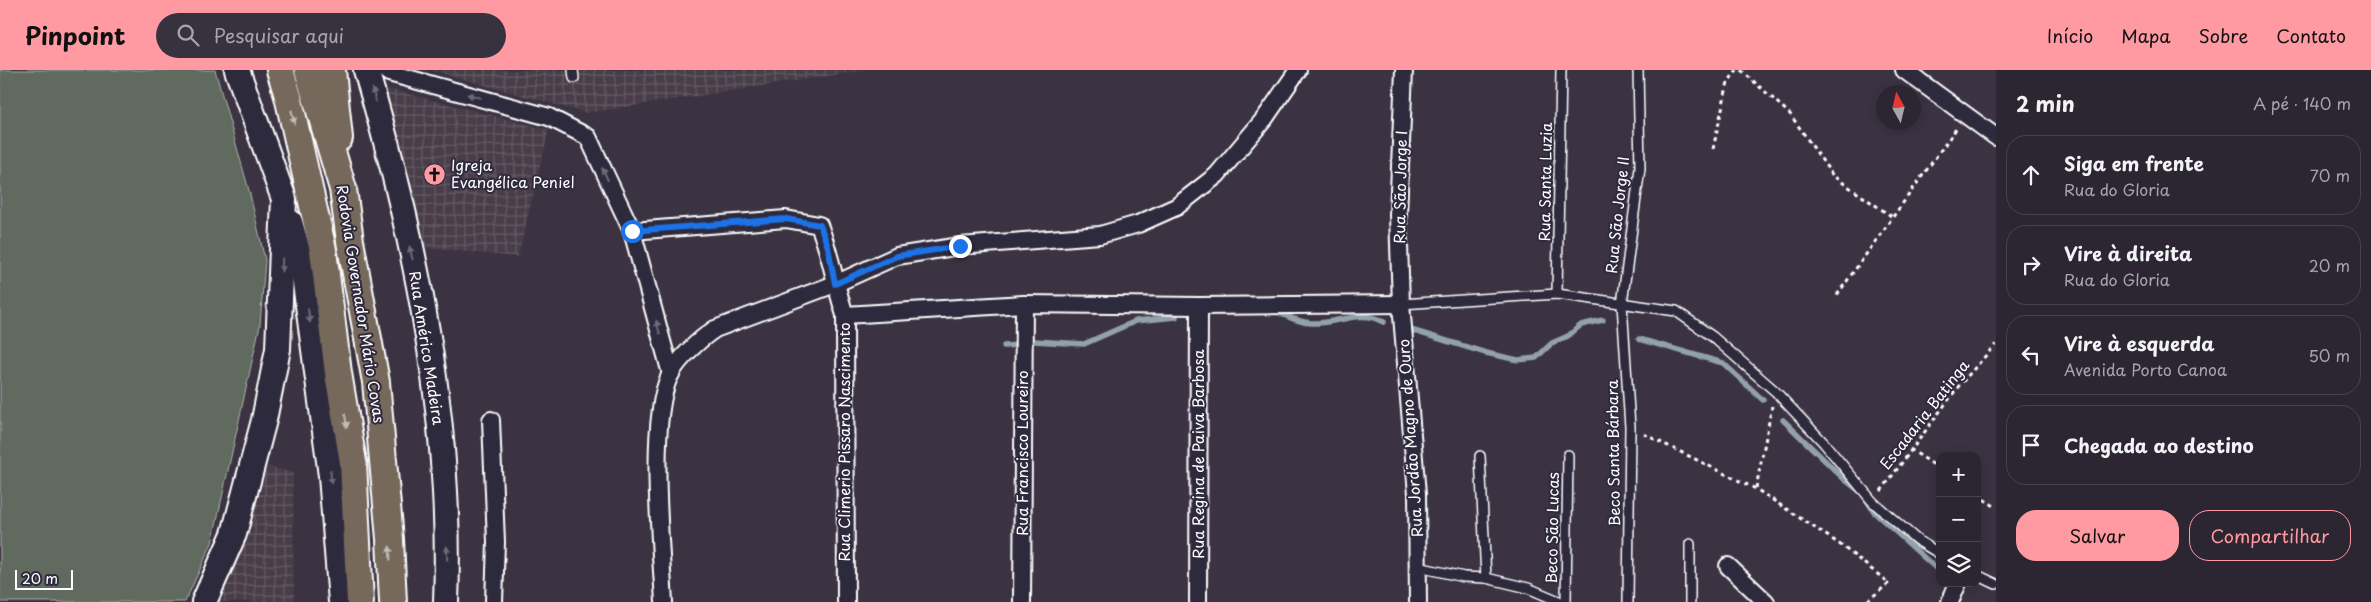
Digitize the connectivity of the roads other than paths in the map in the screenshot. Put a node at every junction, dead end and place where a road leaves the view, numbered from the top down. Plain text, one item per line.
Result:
1 (237, 70) edge
2 (280, 70) edge
3 (308, 70) edge
4 (332, 70) edge
5 (366, 70) edge
6 (385, 70) edge
7 (1298, 70) edge
8 (1404, 70) edge
9 (1561, 70) edge
10 (1638, 70) edge
11 (1904, 70) edge
12 (1996, 137) edge
13 (343, 189) junction
14 (284, 199) junction
15 (632, 231) junction
16 (835, 284) junction
17 (1558, 294) junction
18 (1024, 304) junction
19 (1401, 304) junction
20 (1622, 304) junction
21 (1199, 306) junction
22 (845, 315) junction
23 (671, 374) junction
24 (491, 420) dead end
25 (1568, 455) dead end
26 (1480, 456) dead end
27 (1690, 544) dead end
28 (1936, 552) edge
29 (1728, 566) dead end
30 (1418, 567) junction
31 (1981, 577) edge
32 (1486, 578) junction
33 (1996, 584) edge
34 (1956, 587) edge
35 (204, 602) edge
36 (340, 602) edge
37 (360, 602) edge
38 (393, 602) edge
39 (446, 602) edge
40 (494, 602) edge
41 (664, 602) edge
42 (846, 602) edge
43 (1022, 602) edge
44 (1198, 602) edge
45 (1418, 602) edge
46 (1561, 602) edge
47 (1566, 602) edge
48 (1628, 602) edge
49 (1690, 602) edge
50 (1766, 602) edge
51 (1950, 602) edge

1 - 14 street
2 -> 37 main road, Rodovia Governador Mário Covas
3 - 13 main road, Rodovia Governador Mário Covas
4 - 13 main road
39 -> 5 street, Rua Américo Madeira
15 -> 6 street
7 - 16 street
8 - 19 street, Rua São Jorge I
9 - 17 lane, Rua Santa Luzia
10 - 20 lane, Rua São Jorge II
11 - 12 street
38 -> 13 main road, Rodovia Governador Mário Covas
14 -> 35 street
14 -> 36 street
15 - 16 street, Rua Climerio Pissaro Nascimento
23 -> 15 street
16 - 22 street, Rua Climerio Pissaro Nascimento
16 - 23 street
17 - 19 lane
17 - 20 lane
18 - 21 street
18 - 22 street
18 - 43 street, Rua Francisco Loureiro
19 - 21 street
19 - 30 street, Rua Jordão Magno de Ouro
20 - 28 lane
20 - 48 lane, Beco Santa Bárbara
21 - 44 street, Rua Regina de Paiva Barbosa
22 - 42 street, Rua Climerio Pissaro Nascimento
23 - 41 street
24 - 40 street
25 - 47 lane, Beco São Lucas
26 - 32 lane
27 - 49 lane
29 - 50 street
30 - 32 lane
30 - 45 street, Rua Jordão Magno de Ouro
31 - 33 lane
32 - 46 lane
34 - 51 street

